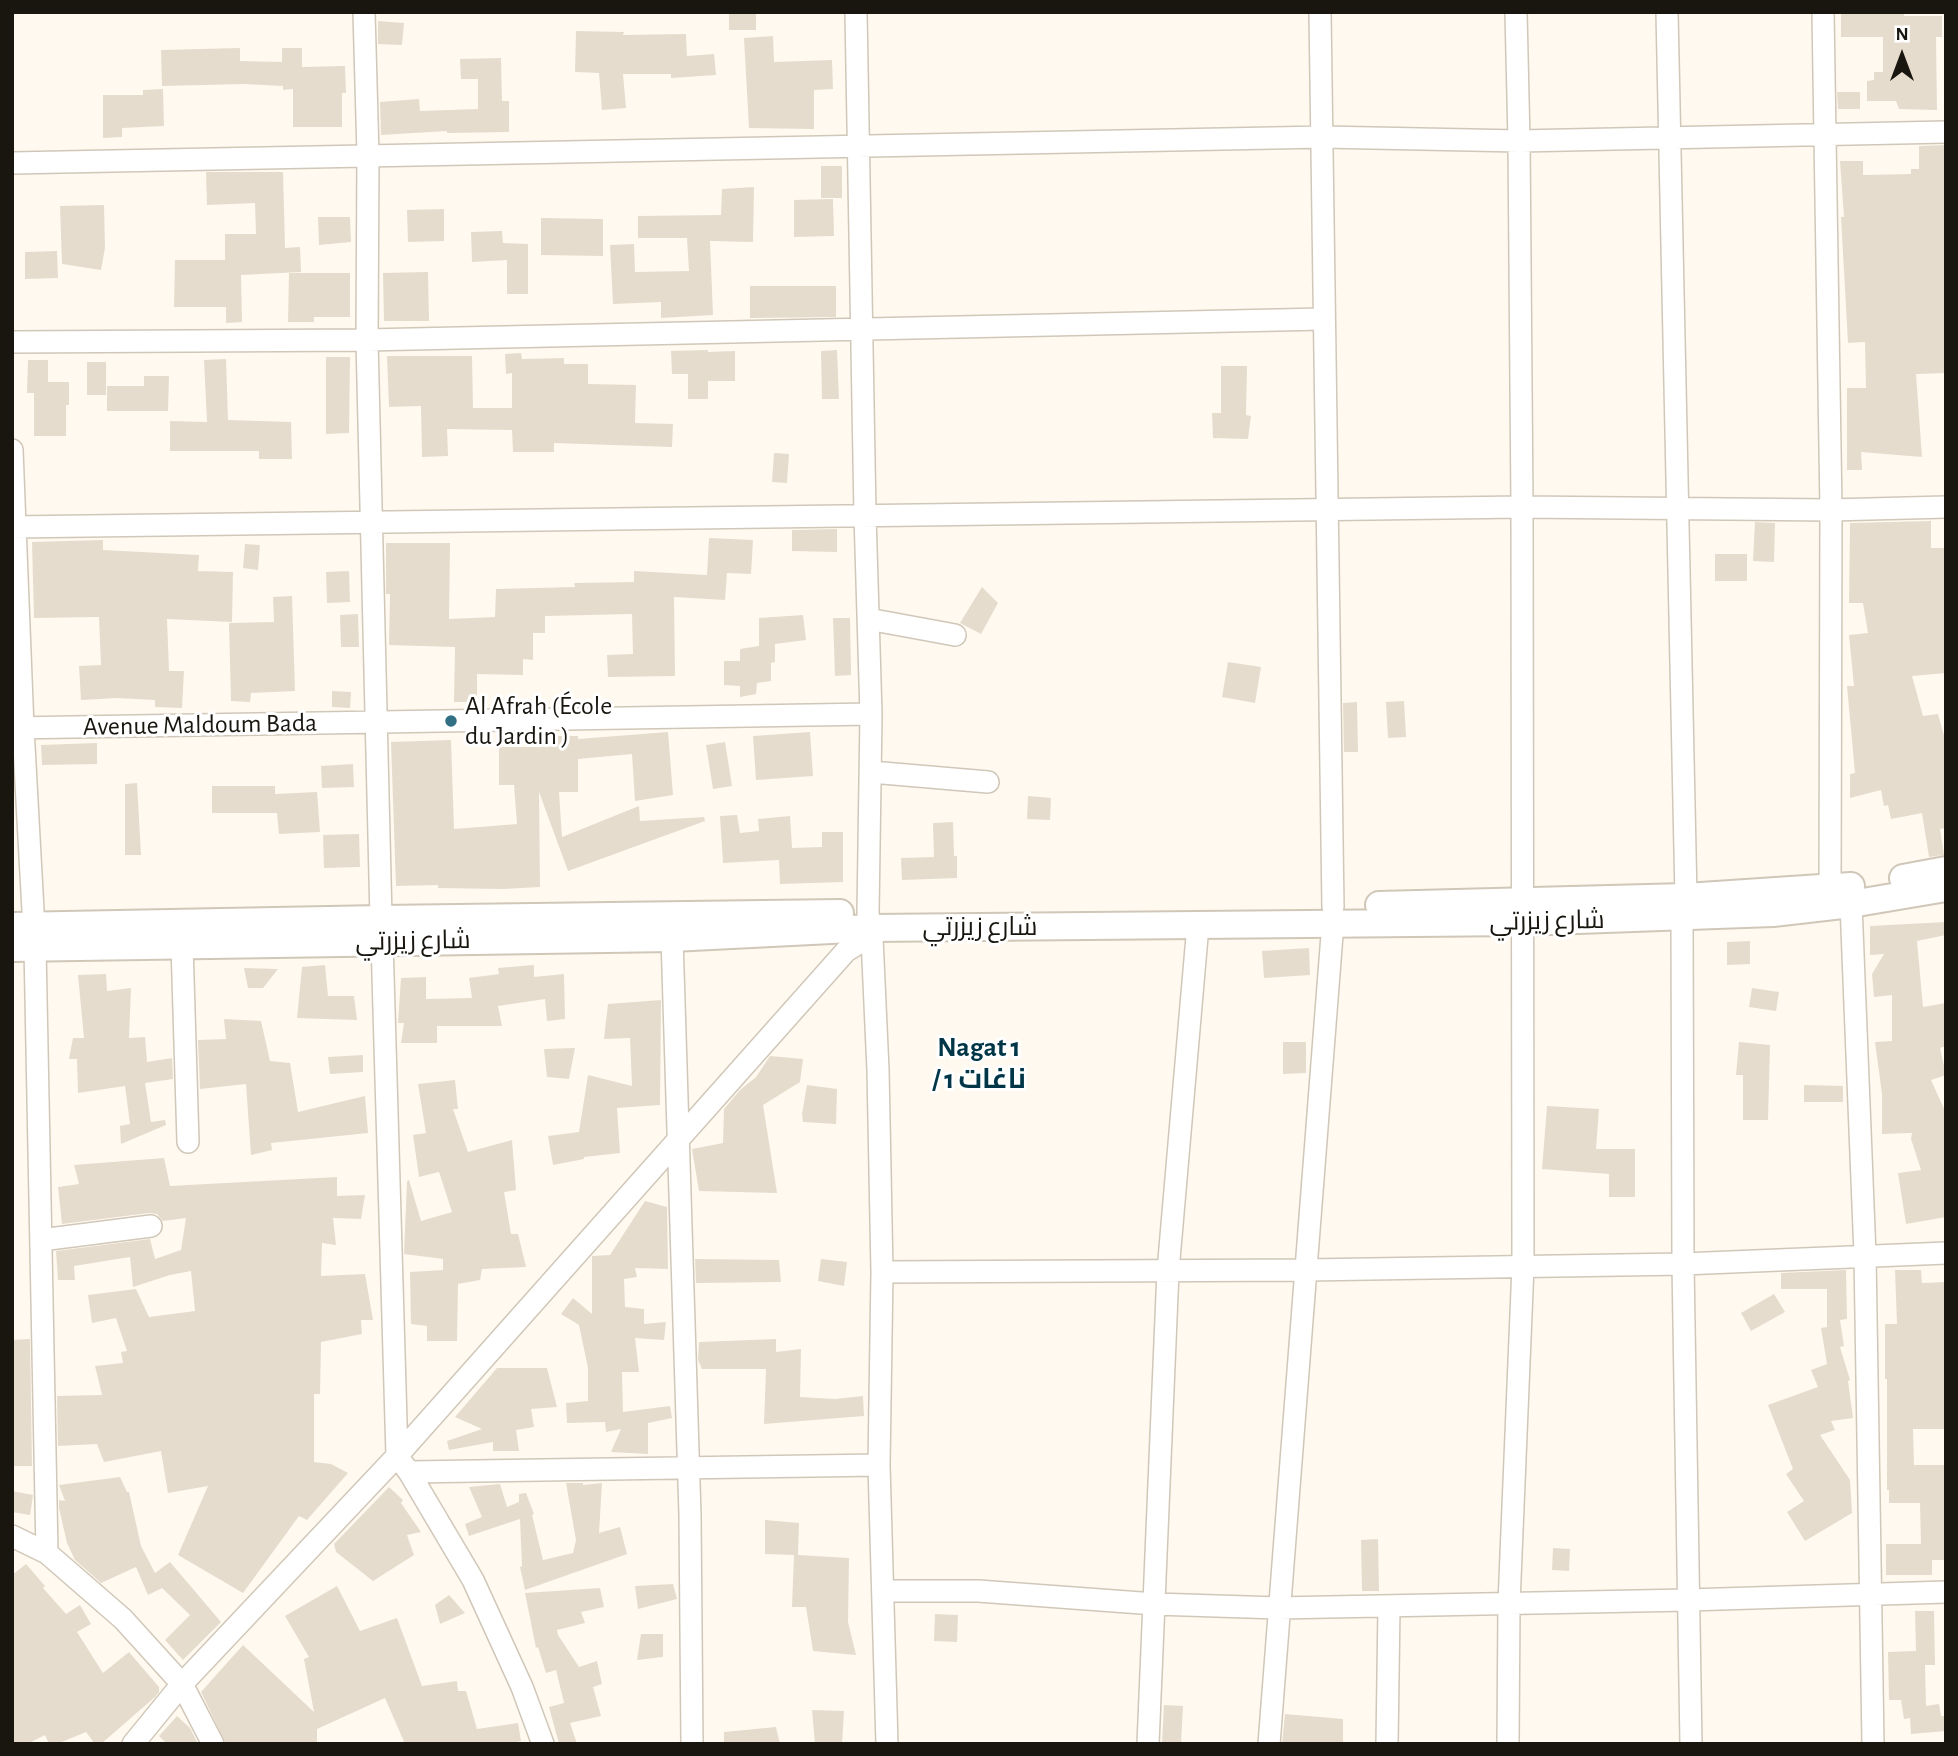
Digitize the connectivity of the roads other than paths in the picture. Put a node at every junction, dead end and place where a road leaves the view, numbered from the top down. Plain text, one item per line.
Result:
1 (364, 12) edge
2 (856, 12) edge
3 (1320, 12) edge
4 (1516, 12) edge
5 (1667, 12) edge
6 (1823, 12) edge
7 (1946, 132) edge
8 (1825, 135) junction
9 (1323, 137) junction
10 (1669, 138) junction
11 (1519, 141) junction
12 (858, 145) junction
13 (368, 155) junction
14 (12, 163) edge
15 (1323, 319) junction
16 (862, 328) junction
17 (367, 340) junction
18 (12, 342) edge
19 (12, 450) edge
20 (1522, 507) junction
21 (1946, 507) edge
22 (1677, 509) junction
23 (1831, 510) junction
24 (1326, 511) junction
25 (865, 515) junction
26 (371, 523) junction
27 (14, 527) edge
28 (868, 620) junction
29 (955, 635) dead end
30 (871, 714) junction
31 (382, 722) junction
32 (18, 728) edge
33 (870, 772) junction
34 (988, 782) dead end
35 (1946, 870) edge
36 (1946, 888) edge
37 (1841, 896) junction
38 (1684, 907) junction
39 (1522, 912) junction
40 (1333, 915) junction
41 (1198, 925) junction
42 (871, 926) junction
43 (382, 930) junction
44 (23, 937) edge
45 (672, 938) junction
46 (182, 945) junction
47 (678, 1140) junction
48 (188, 1142) dead end
49 (150, 1226) dead end
50 (41, 1240) junction
51 (1946, 1253) edge
52 (1865, 1255) junction
53 (1683, 1264) junction
54 (1523, 1266) junction
55 (1307, 1270) junction
56 (1168, 1271) junction
57 (882, 1272) junction
58 (403, 1464) junction
59 (879, 1465) junction
60 (689, 1468) junction
61 (12, 1536) edge
62 (47, 1553) junction
63 (883, 1591) junction
64 (1946, 1592) edge
65 (1870, 1593) junction
66 (1688, 1600) junction
67 (1155, 1604) junction
68 (1509, 1604) junction
69 (1389, 1607) junction
70 (1278, 1608) junction
71 (182, 1684) junction
72 (133, 1744) edge
73 (213, 1744) edge
74 (543, 1744) edge
75 (692, 1744) edge
76 (887, 1744) edge
77 (1148, 1744) edge
78 (1269, 1744) edge
79 (1387, 1744) edge
80 (1508, 1744) edge
81 (1691, 1744) edge
82 (1873, 1744) edge

1 - 13 street
2 - 12 street
3 - 9 street
4 - 11 street
5 - 10 street
6 - 8 street
7 - 8 street
8 - 10 street
8 - 23 street
9 - 11 street
9 - 12 street
9 - 15 street
10 - 11 street
10 - 22 street
11 - 20 street
12 - 13 street
12 - 16 street
13 - 14 street
13 - 17 street
15 - 16 street
15 - 24 street
16 - 17 street
16 - 25 street
17 - 18 street
17 - 26 street
19 - 27 street
20 - 22 street
20 - 24 street
20 - 39 street
21 - 23 street
22 - 23 street
22 - 38 street
23 - 37 street
24 - 25 street
24 - 40 street
25 - 26 street
25 - 28 street
26 - 27 street
26 - 31 street
27 - 32 street
28 - 29 street
28 - 30 street
30 - 31 street, Avenue Maldoum Bada
30 - 33 street
31 - 32 street, Avenue Maldoum Bada
31 - 43 street
32 - 44 street
33 - 34 street
33 - 42 street
35 - 37 street, شارع زيزرتي
36 - 37 street, شارع زيزرتي
37 - 38 street, شارع زيزرتي
37 - 52 street
38 - 39 street, شارع زيزرتي
38 - 53 street
39 - 40 street, شارع زيزرتي
39 - 54 street
40 - 41 street, شارع زيزرتي
40 - 42 street, شارع زيزرتي
40 - 55 street
41 - 42 street, شارع زيزرتي
41 - 56 street
42 - 43 street, شارع زيزرتي
42 - 45 street, شارع زيزرتي
42 - 47 street
42 - 57 street
43 - 44 street, شارع زيزرتي
43 - 45 street, شارع زيزرتي
43 - 46 street, شارع زيزرتي
43 - 58 street
44 - 46 street, شارع زيزرتي
44 - 50 street
45 - 47 street
46 - 48 street
47 - 58 street
47 - 60 street
49 - 50 street
50 - 62 street
51 - 52 street
52 - 53 street
52 - 65 street
53 - 54 street
53 - 66 street
54 - 55 street
54 - 68 street
55 - 56 street
55 - 70 street
56 - 57 street
56 - 67 street
57 - 59 street
58 - 60 street
58 - 71 street
58 - 74 street
59 - 60 street
59 - 63 street
60 - 75 street
61 - 62 street
62 - 71 street
63 - 67 street
63 - 76 street
64 - 65 street
65 - 66 street
65 - 82 street
66 - 68 street
66 - 81 street
67 - 70 street
67 - 77 street
68 - 69 street
68 - 80 street
69 - 70 street
69 - 79 street
70 - 78 street
71 - 72 street
71 - 73 street

